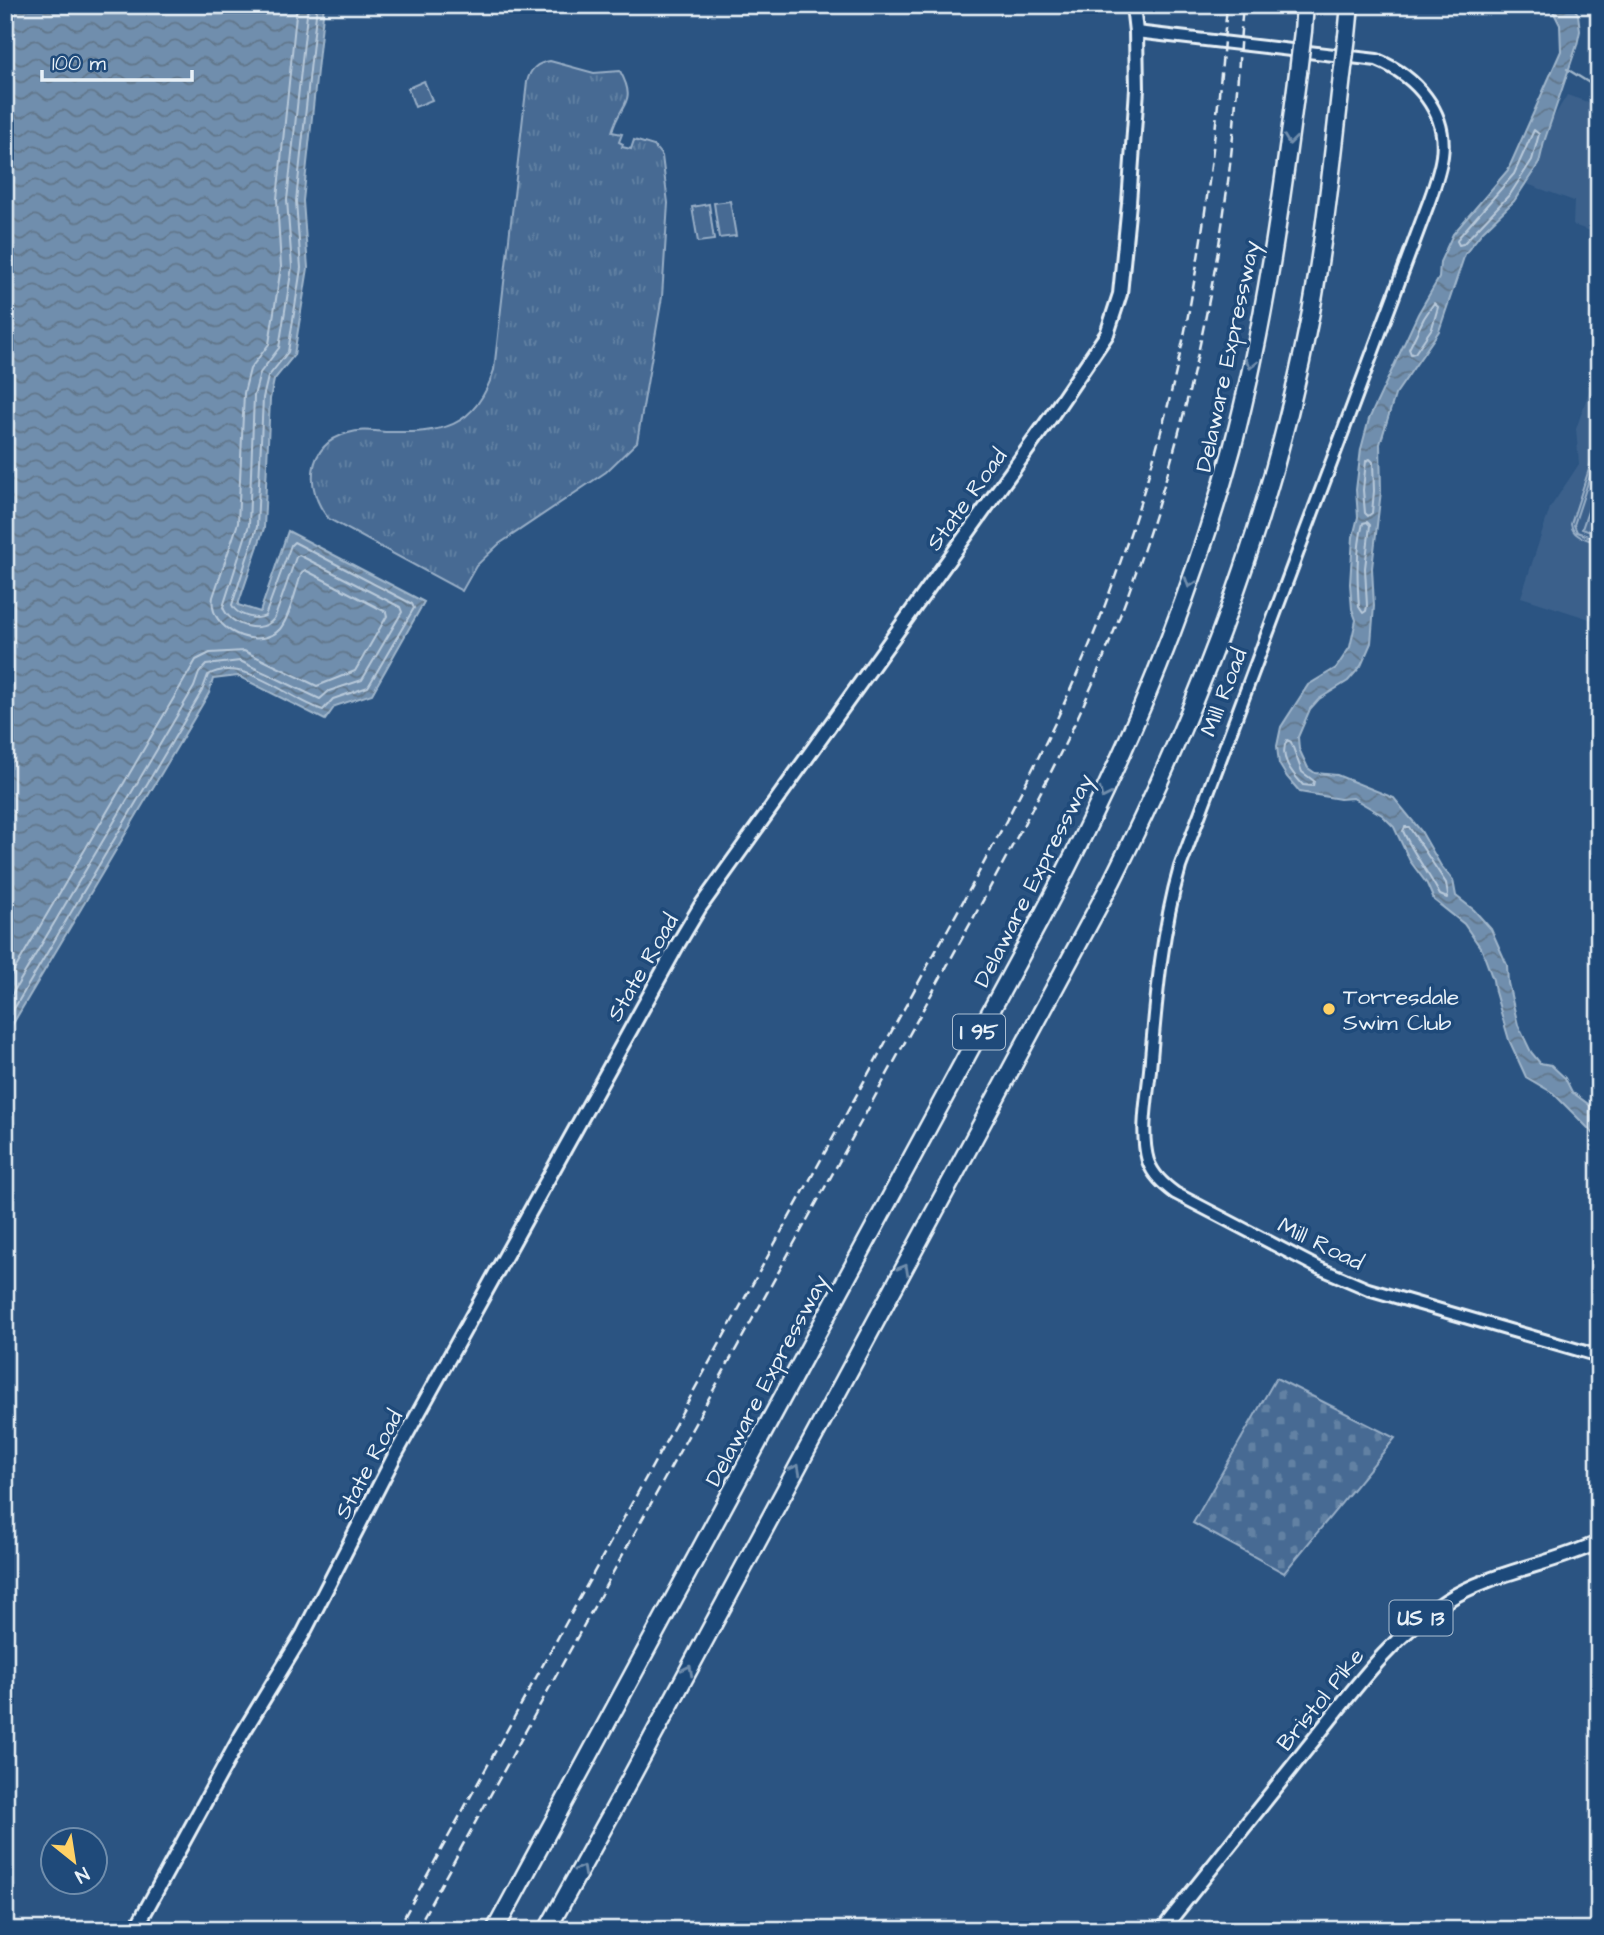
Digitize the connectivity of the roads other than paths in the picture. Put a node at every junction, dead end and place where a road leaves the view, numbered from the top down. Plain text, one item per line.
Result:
1 (1133, 5) edge
2 (1305, 5) edge
3 (1350, 5) edge
4 (1136, 32) junction
5 (1599, 1356) edge
6 (1599, 1542) edge
7 (135, 1930) edge
8 (495, 1930) edge
9 (547, 1930) edge
10 (1162, 1930) edge

1 - 4 main road
2 -> 8 highway, Delaware Expressway / I 95, bridge
9 -> 3 highway, I 95, bridge
4 - 5 street, Mill Road
4 - 7 main road, State Road
6 - 10 main road, Bristol Pike / US 13

